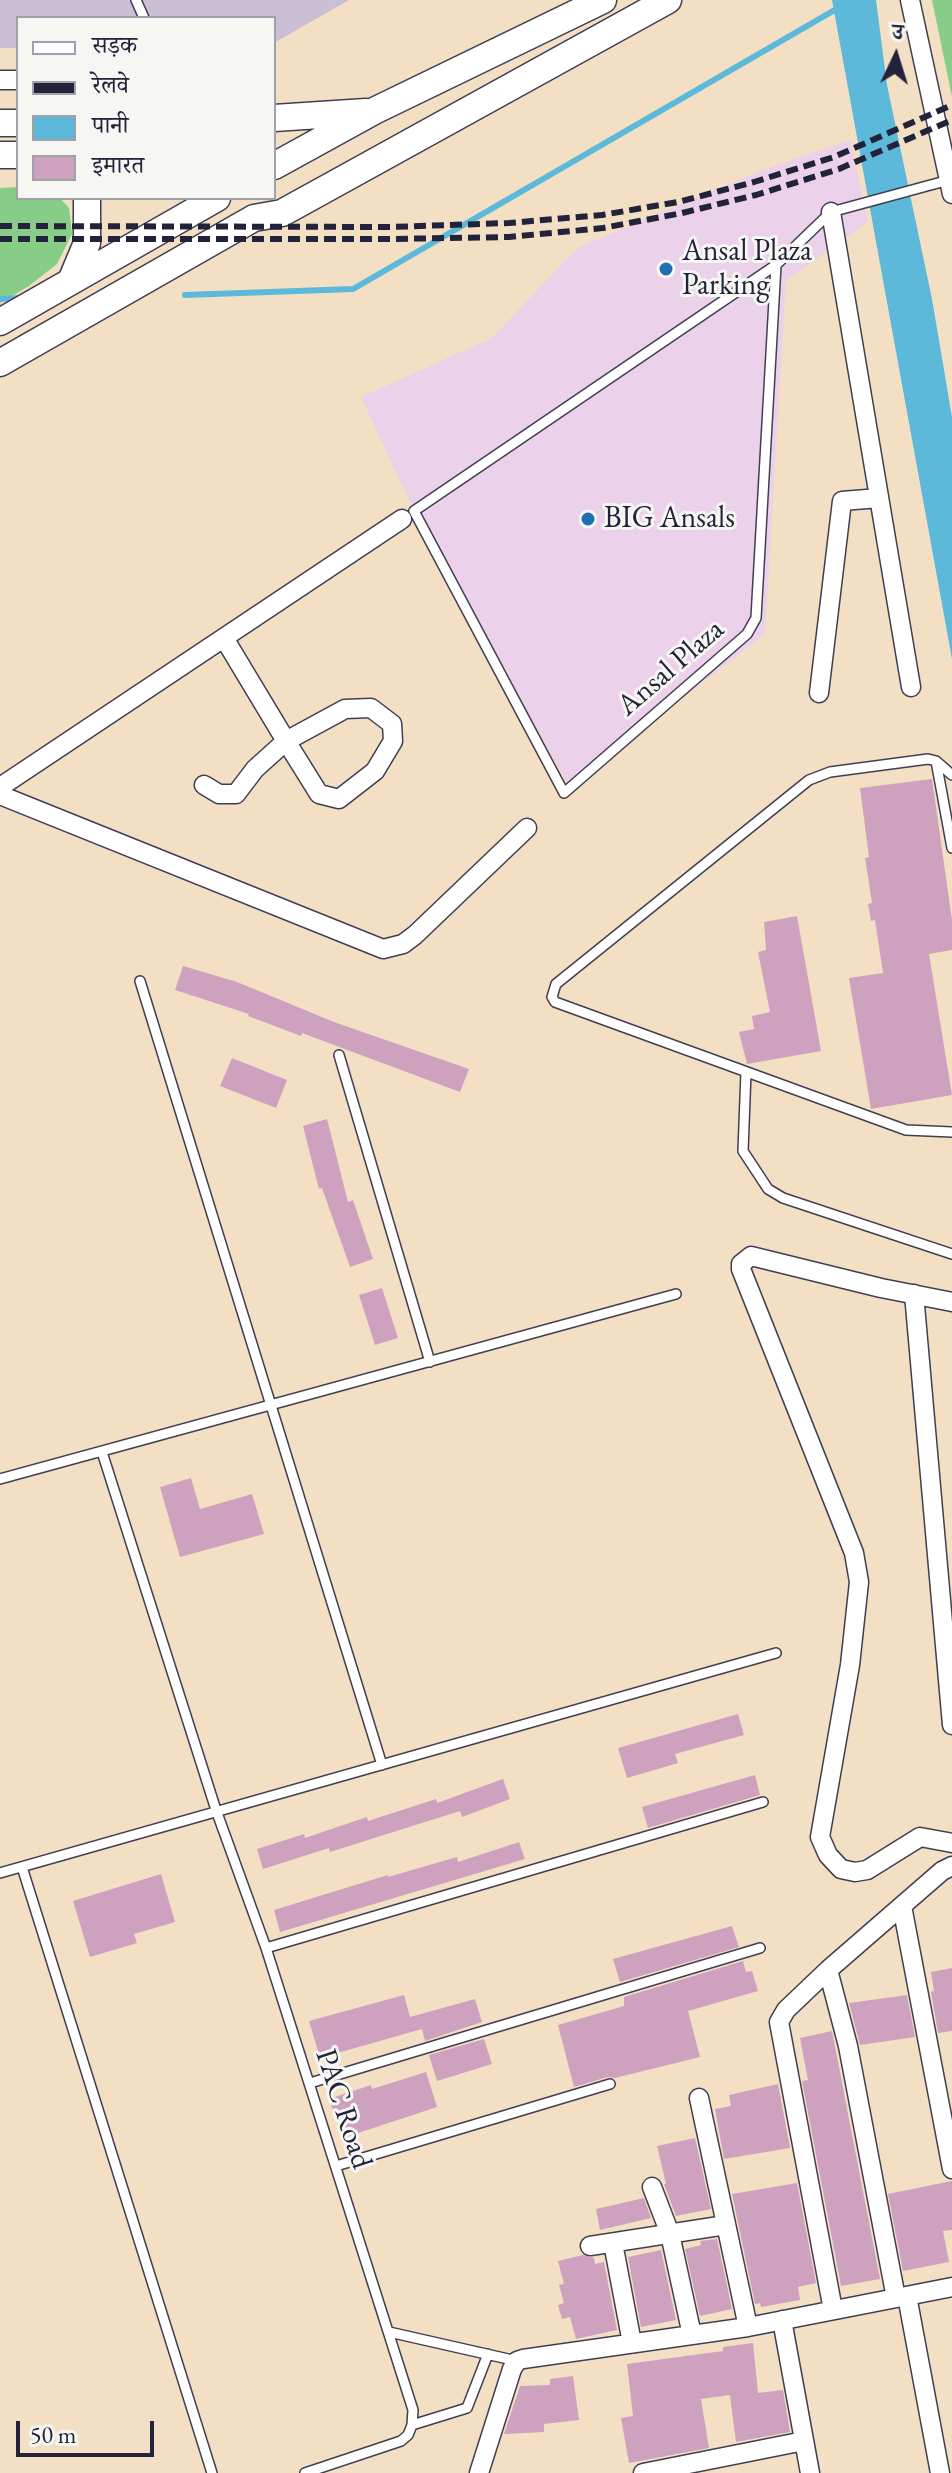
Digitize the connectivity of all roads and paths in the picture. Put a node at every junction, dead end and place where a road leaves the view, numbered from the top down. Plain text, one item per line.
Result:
1 (603, 0) edge
2 (668, 0) edge
3 (910, 0) edge
4 (374, 111) junction
5 (276, 118) edge
6 (276, 165) edge
7 (950, 187) edge
8 (87, 200) edge
9 (213, 200) edge
10 (238, 200) edge
11 (268, 210) edge
12 (831, 212) junction
13 (776, 265) junction
14 (71, 281) junction
15 (0, 322) edge
16 (0, 363) edge
17 (879, 498) junction
18 (402, 519) dead end
19 (224, 638) junction
20 (911, 687) dead end
21 (819, 693) dead end
22 (286, 741) junction
23 (936, 761) junction
24 (952, 775) edge
25 (204, 785) dead end
26 (0, 787) edge
27 (0, 795) edge
28 (527, 828) dead end
29 (952, 848) edge
30 (140, 981) dead end
31 (339, 1055) dead end
32 (746, 1072) junction
33 (952, 1132) edge
34 (952, 1254) edge
35 (676, 1294) dead end
36 (914, 1294) junction
37 (952, 1302) edge
38 (430, 1362) junction
39 (271, 1405) junction
40 (102, 1452) junction
41 (0, 1479) edge
42 (776, 1653) dead end
43 (952, 1725) edge
44 (382, 1765) junction
45 (763, 1802) dead end
46 (216, 1810) junction
47 (952, 1843) edge
48 (952, 1866) edge
49 (22, 1867) junction
50 (0, 1873) edge
51 (902, 1906) junction
52 (266, 1948) junction
53 (760, 1948) dead end
54 (828, 1970) junction
55 (310, 2083) junction
56 (610, 2084) dead end
57 (699, 2098) dead end
58 (336, 2166) junction
59 (952, 2169) edge
60 (652, 2187) dead end
61 (726, 2225) junction
62 (670, 2234) junction
63 (613, 2243) junction
64 (590, 2246) dead end
65 (952, 2287) edge
66 (902, 2297) junction
67 (833, 2310) junction
68 (782, 2320) junction
69 (748, 2327) junction
70 (389, 2332) junction
71 (692, 2335) junction
72 (632, 2343) junction
73 (488, 2354) junction
74 (517, 2361) junction
75 (412, 2425) junction
76 (804, 2441) junction
77 (212, 2473) edge
78 (305, 2473) edge
79 (479, 2473) edge
80 (643, 2473) edge
81 (810, 2473) edge
82 (940, 2473) edge

1 - 4 main road
2 - 11 main road
3 - 7 street
4 - 5 main road
4 - 6 main road
7 - 12 lane
8 - 14 main road
9 - 14 main road
10 - 11 main road
11 - 16 main road
12 - 13 lane
12 - 17 street
13 - 13 lane, Ansal Plaza
14 - 15 main road
17 - 20 street
17 - 21 street
18 - 19 street
19 - 22 street
19 - 26 street
22 - 22 street
22 - 25 street
23 - 24 lane
23 - 29 lane
23 - 32 lane
27 - 28 street
30 - 39 lane
31 - 38 lane
32 - 33 lane
32 - 34 lane
35 - 38 lane
36 - 37 street
36 - 43 street
36 - 47 street
38 - 39 lane
39 - 40 lane
39 - 44 lane
40 - 41 lane
40 - 46 lane, PAC Road
42 - 44 lane
44 - 46 lane
45 - 52 lane
46 - 49 lane
46 - 52 lane, PAC Road
48 - 51 street
49 - 50 lane
49 - 77 lane
51 - 54 street
51 - 59 street
52 - 55 lane, PAC Road
53 - 55 lane
54 - 66 street
54 - 67 street
55 - 58 lane, PAC Road
56 - 58 lane
57 - 61 street
58 - 70 lane, PAC Road
60 - 62 street
61 - 62 street
61 - 69 street
62 - 63 street
62 - 71 street
63 - 64 street
63 - 72 street
65 - 66 street
66 - 67 street
66 - 82 street
67 - 68 street
68 - 69 street
68 - 76 street
69 - 71 street
70 - 73 lane
70 - 75 lane, PAC Road
71 - 72 street
72 - 74 street
73 - 74 lane
73 - 75 lane
74 - 79 street
75 - 78 lane
76 - 80 street
76 - 81 street

